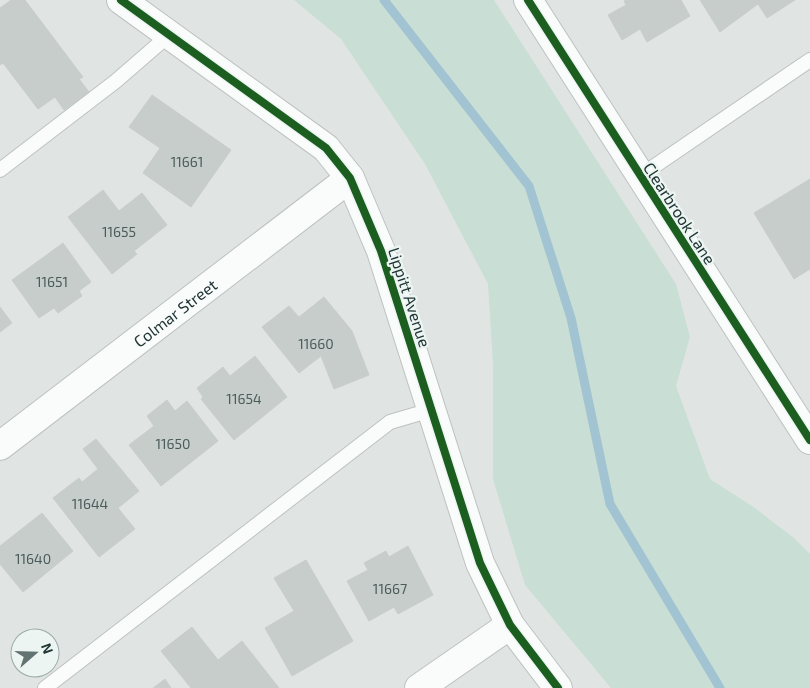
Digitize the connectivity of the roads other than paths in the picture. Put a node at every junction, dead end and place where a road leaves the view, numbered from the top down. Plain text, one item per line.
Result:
1 (121, 0) edge
2 (528, 0) edge
3 (169, 35) junction
4 (810, 60) edge
5 (0, 170) edge
6 (640, 176) junction
7 (350, 178) junction
8 (432, 410) junction
9 (810, 440) edge
10 (0, 446) edge
11 (510, 625) junction
12 (45, 688) edge
13 (419, 688) edge
14 (558, 688) edge

1 - 3 street, Lippitt Avenue
2 - 6 street, Clearbrook Lane
3 - 5 lane
3 - 7 street, Lippitt Avenue
4 - 6 lane
6 - 9 street, Clearbrook Lane
7 - 8 street, Lippitt Avenue
7 - 10 street, Colmar Street
8 - 11 street, Lippitt Avenue
8 - 12 lane
11 - 13 street
11 - 14 street, Lippitt Avenue

